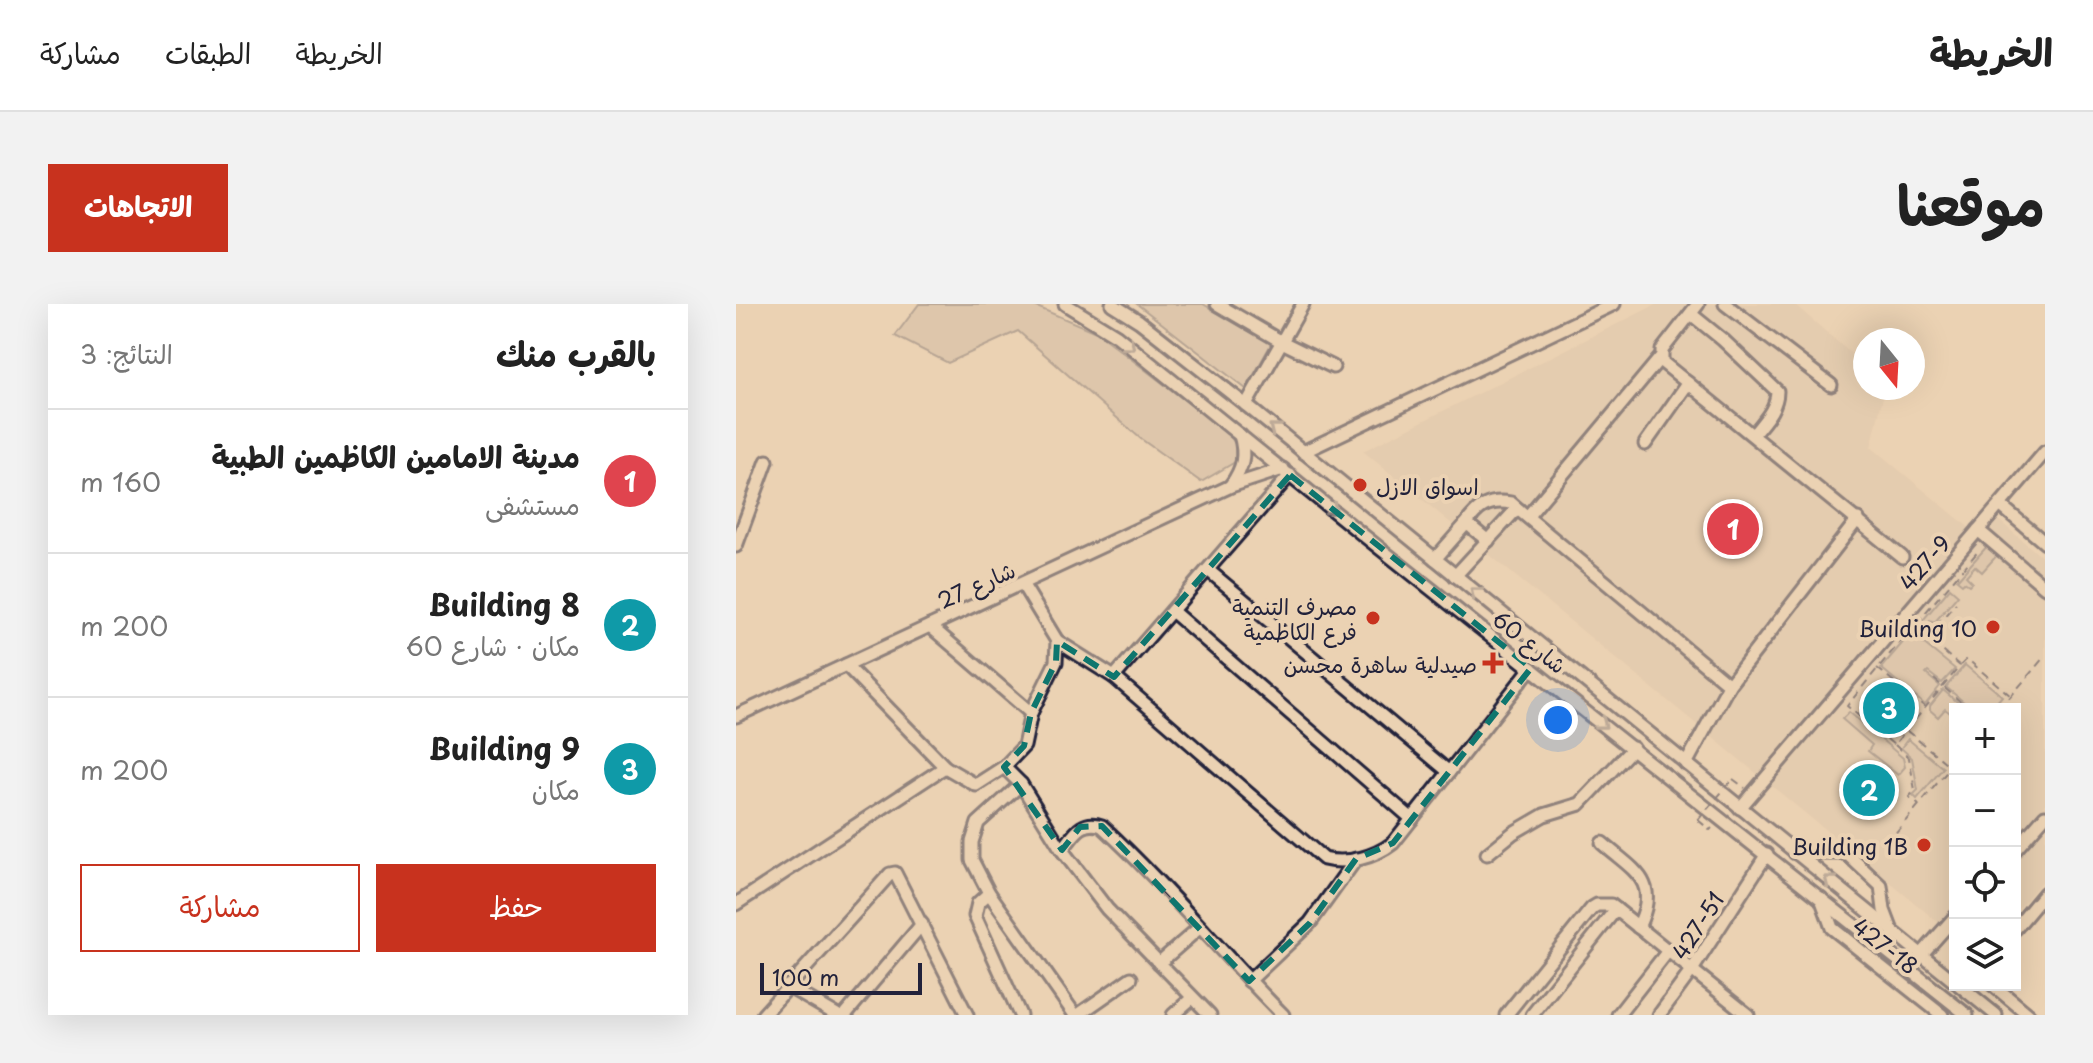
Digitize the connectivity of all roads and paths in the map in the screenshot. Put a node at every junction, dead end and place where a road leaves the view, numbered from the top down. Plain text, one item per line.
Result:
1 (1065, 304) edge
2 (1112, 304) edge
3 (1217, 304) edge
4 (1303, 304) edge
5 (1614, 304) edge
6 (1725, 304) edge
7 (1695, 309) edge
8 (1282, 342) junction
9 (1660, 358) junction
10 (1333, 367) dead end
11 (1688, 383) junction
12 (1831, 385) dead end
13 (1246, 405) junction
14 (1240, 435) junction
15 (1753, 435) junction
16 (1645, 444) dead end
17 (1303, 452) junction
18 (2045, 452) edge
19 (767, 461) dead end
20 (1286, 472) junction
21 (1231, 486) junction
22 (2000, 505) junction
23 (1523, 513) junction
24 (1858, 519) junction
25 (1465, 525) junction
26 (1978, 530) junction
27 (1989, 539) junction
28 (1488, 541) junction
29 (2045, 543) edge
30 (736, 546) edge
31 (1902, 557) joint
32 (1435, 559) junction
33 (1208, 570) junction
34 (1455, 576) junction
35 (1932, 584) junction
36 (1023, 585) junction
37 (2045, 587) edge
38 (1956, 603) dead end
39 (1172, 611) junction
40 (1904, 617) junction
41 (930, 626) junction
42 (1914, 626) junction
43 (1926, 637) junction
44 (1057, 641) junction
45 (2045, 656) edge
46 (846, 665) junction
47 (1960, 666) junction
48 (1531, 668) junction
49 (1877, 668) junction
50 (1114, 677) junction
51 (1934, 679) dead end
52 (1729, 685) junction
53 (1943, 687) junction
54 (2011, 696) junction
55 (1962, 703) edge
56 (2005, 703) edge
57 (1925, 707) junction
58 (1031, 713) junction
59 (736, 716) edge
60 (1906, 730) junction
61 (1894, 745) junction
62 (1633, 748) junction
63 (1686, 764) junction
64 (1949, 765) edge
65 (945, 767) junction
66 (1004, 767) junction
67 (1949, 769) edge
68 (1449, 772) junction
69 (1021, 784) junction
70 (1746, 790) dead end
71 (1919, 805) junction
72 (1740, 808) junction
73 (2045, 816) edge
74 (1412, 819) junction
75 (1710, 830) dead end
76 (1602, 843) dead end
77 (1887, 843) dead end
78 (2018, 847) edge
79 (1062, 850) junction
80 (1795, 853) junction
81 (1487, 854) dead end
82 (1767, 854) junction
83 (1356, 859) junction
84 (989, 893) junction
85 (2045, 893) edge
86 (1820, 897) junction
87 (736, 904) edge
88 (1616, 909) junction
89 (1953, 919) edge
90 (2021, 922) edge
91 (922, 924) junction
92 (1638, 927) junction
93 (1199, 928) junction
94 (1893, 932) junction
95 (1668, 951) junction
96 (1921, 955) junction
97 (1159, 963) junction
98 (1692, 970) junction
99 (1949, 976) edge
100 (1131, 978) dead end
101 (1249, 981) junction
102 (787, 986) junction
103 (1968, 991) edge
104 (2000, 991) edge
105 (1192, 998) junction
106 (763, 1015) edge
107 (837, 1015) edge
108 (845, 1015) edge
109 (967, 1015) edge
110 (1020, 1015) edge
111 (1077, 1015) edge
112 (1173, 1015) edge
113 (1210, 1015) edge
114 (1283, 1015) edge
115 (1506, 1015) edge
116 (1532, 1015) edge
117 (1618, 1015) edge
118 (1659, 1015) edge
119 (1748, 1015) edge
120 (1942, 1015) edge
121 (1967, 1015) edge
122 (1996, 1015) edge
123 (2029, 1015) edge

1 -> 14 street, شارع 60
2 - 13 street, شارع 60
3 - 8 street
4 - 8 street
5 - 17 street
6 - 12 street
7 - 9 street
7 - 15 street
8 - 10 street
8 - 13 street
9 - 11 street
9 - 23 street
11 - 15 street
11 - 16 street
17 -> 13 street, شارع 60
14 - 20 street, شارع 60
14 - 21 street
15 - 24 street
17 - 32 street, شارع 60
18 - 22 street, 427-9
19 - 30 street
20 - 21 street, شارع 27
20 - 33 street
20 -> 48 street, شارع 60
21 - 36 street, شارع 27
22 - 26 street, 427-9
22 - 29 street
23 - 25 street
23 - 28 street
23 - 52 street
24 - 31 street
24 - 52 street
25 - 28 street
25 - 32 street
26 - 27 street
26 - 35 street, 427-9
27 - 37 street
27 - 42 path
28 - 34 street
31 - 35 path
32 - 34 street, شارع 60
33 - 39 street
33 - 68 street
63 -> 34 street, شارع 60
35 - 40 street, 427-9
36 - 41 street, شارع 27
36 - 44 street
38 - 43 path
39 - 50 street
39 - 74 street
40 - 42 path
40 - 72 street, 427-9
41 - 46 street, شارع 27
41 - 58 street
42 - 43 path
42 - 49 path
43 - 47 path
44 - 50 street
44 - 58 street
45 - 54 path
46 - 59 street, شارع 27
46 - 65 street
47 - 53 path
47 - 54 path
48 -> 62 street, شارع 60
48 - 68 street
49 - 57 path
49 - 61 path
50 - 83 street
51 - 53 path
52 - 63 street
53 - 55 path
53 - 57 path
54 - 56 path
57 - 60 path
58 - 66 street
60 - 61 path
60 - 64 path
61 - 71 path
62 - 81 street
62 - 82 street, شارع 60
63 - 72 street, شارع 60
65 - 66 street
65 - 87 street
66 - 69 street
67 - 71 path
68 - 74 street
69 - 79 street
69 - 84 street
70 - 75 path, bridge
71 - 77 path
72 - 80 street, شارع 60
73 - 78 street
74 - 83 street
76 - 92 street
79 - 93 street
79 - 97 street
94 -> 80 street, شارع 60
80 - 94 street
82 - 86 street, شارع 60
82 - 98 street, 427-51
83 - 101 street
84 - 110 street
84 - 111 street
85 - 90 street
86 - 120 street, 427-18
86 - 121 street, شارع 60
88 - 92 street
88 - 115 street
88 - 116 street
89 - 96 street
91 - 102 street
91 - 108 street
91 - 109 street
92 - 95 street
93 - 97 street
93 - 101 street
94 - 96 street, شارع 60
95 - 98 street
95 - 117 street
96 - 99 street, شارع 60
97 - 105 street
98 - 118 street, 427-51
98 - 119 street
100 - 111 street
101 - 114 street
102 - 106 street
102 - 107 street
103 - 122 street, شارع 60
104 - 123 street
105 - 112 street
105 - 113 street

